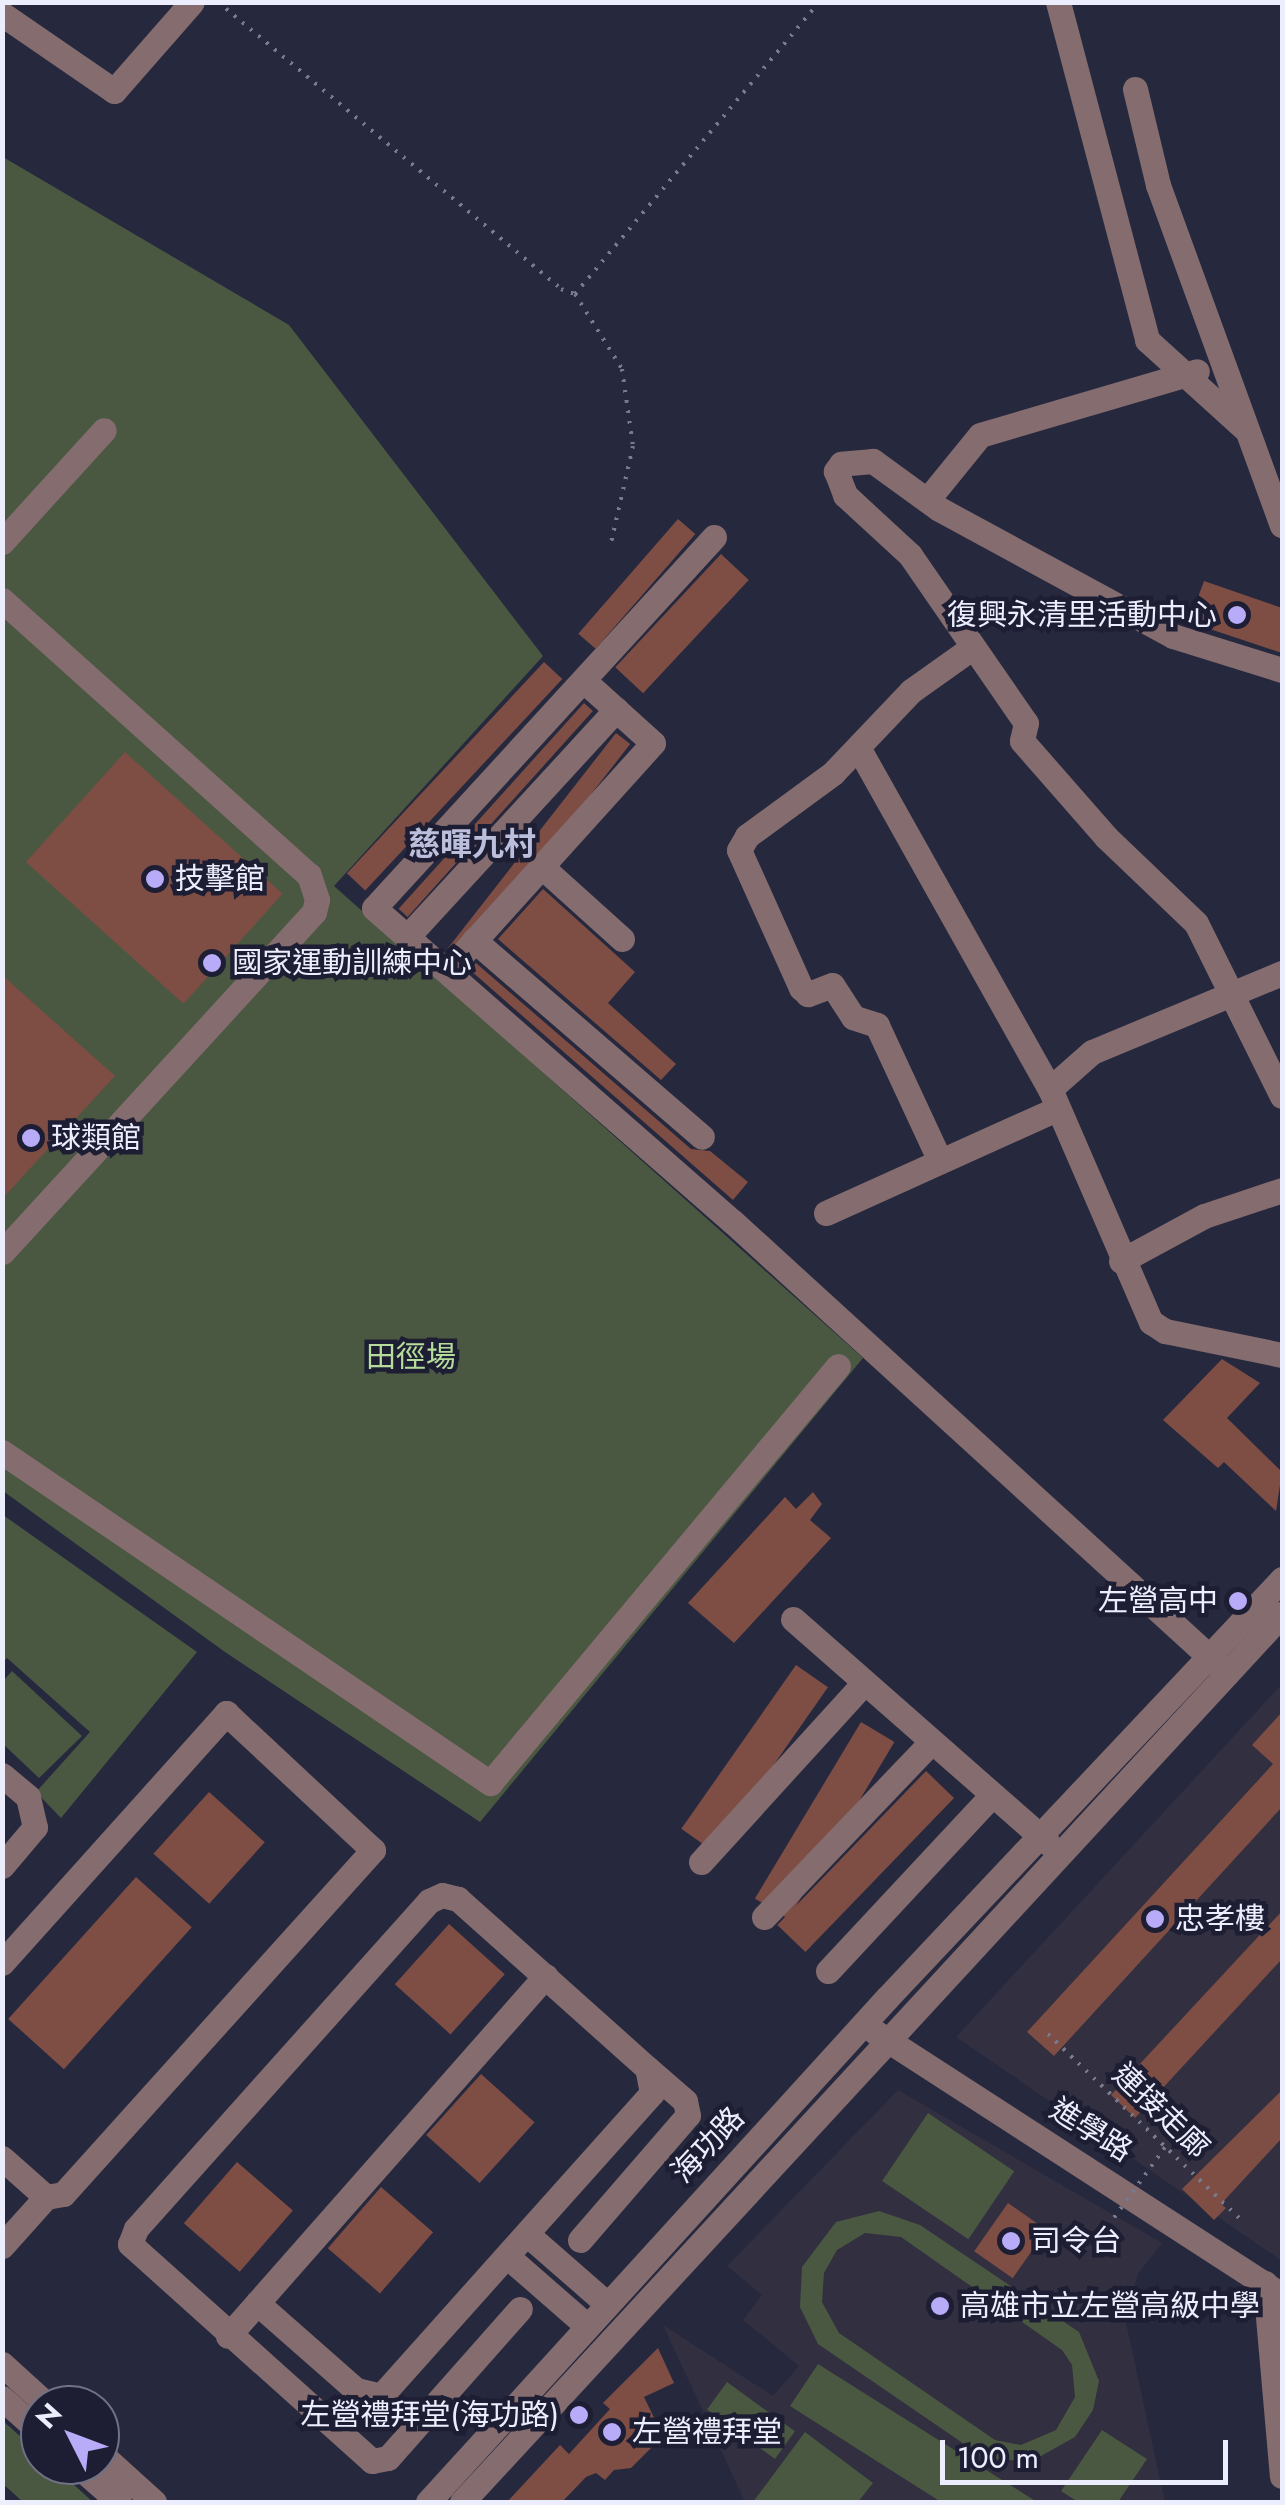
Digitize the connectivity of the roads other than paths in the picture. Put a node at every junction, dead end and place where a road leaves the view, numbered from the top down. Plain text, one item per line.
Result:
1 (192, 2) edge
2 (1058, 2) edge
3 (2, 14) edge
4 (1136, 89) dead end
5 (1220, 364) junction
6 (1185, 375) junction
7 (1243, 427) junction
8 (104, 430) dead end
9 (928, 499) junction
10 (1282, 525) edge
11 (714, 538) dead end
12 (2, 542) edge
13 (2, 600) edge
14 (973, 647) junction
15 (1282, 670) edge
16 (583, 680) junction
17 (616, 710) junction
18 (859, 749) junction
19 (541, 866) junction
20 (408, 937) junction
21 (622, 939) dead end
22 (474, 940) junction
23 (446, 971) junction
24 (1282, 973) edge
25 (1233, 992) junction
26 (1282, 1096) edge
27 (658, 1099) junction
28 (1053, 1099) junction
29 (630, 1132) junction
30 (702, 1138) dead end
31 (940, 1160) junction
32 (1282, 1190) edge
33 (826, 1213) dead end
34 (2, 1252) edge
35 (1121, 1261) junction
36 (1282, 1354) edge
37 (838, 1366) dead end
38 (2, 1452) edge
39 (1282, 1579) edge
40 (1282, 1614) edge
41 (793, 1619) dead end
42 (1219, 1666) junction
43 (864, 1682) junction
44 (931, 1742) junction
45 (2, 1775) edge
46 (992, 1795) junction
47 (1039, 1835) junction
48 (1060, 1853) junction
49 (701, 1862) dead end
50 (2, 1866) edge
51 (764, 1917) dead end
52 (2, 1963) edge
53 (828, 1971) dead end
54 (545, 1976) junction
55 (864, 2023) junction
56 (885, 2041) junction
57 (647, 2068) junction
58 (674, 2091) junction
59 (643, 2106) junction
60 (2, 2158) edge
61 (574, 2193) junction
62 (46, 2197) junction
63 (614, 2201) junction
64 (8, 2228) edge
65 (528, 2235) junction
66 (508, 2257) junction
67 (1274, 2289) edge
68 (257, 2303) junction
69 (607, 2304) junction
70 (474, 2305) junction
71 (587, 2326) junction
72 (228, 2336) junction
73 (490, 2342) junction
74 (2, 2364) edge
75 (25, 2385) edge
76 (120, 2471) edge
77 (1282, 2476) edge
78 (100, 2485) edge
79 (119, 2502) edge
80 (154, 2502) edge
81 (428, 2502) edge
82 (462, 2502) edge

1 - 3 street
2 - 6 street
4 - 5 street
5 - 6 street
5 - 7 street
6 - 7 street
6 - 9 street
7 - 10 street
8 - 12 street
9 - 14 street
9 - 15 street
11 - 16 street
13 - 34 street
14 - 18 street
14 - 25 street
16 - 17 street
16 - 20 street
17 - 19 street
17 - 20 street
18 - 28 street
18 - 31 street
19 - 21 street
19 - 22 street
20 - 23 street
22 - 23 street
22 - 27 street
23 - 29 street
24 - 25 street
25 - 26 street
25 - 28 street
27 - 29 street
27 - 30 street
28 - 31 street
28 - 35 street
29 - 42 street
31 - 33 street
32 - 35 street
35 - 36 street
37 - 38 street
39 - 42 street, 海功路
40 - 42 street, 海功路
41 - 43 street
42 - 47 street, 海功路
42 - 48 street, 海功路
43 - 44 street
43 - 49 street
44 - 46 street
44 - 51 street
45 - 50 street
46 - 47 street
46 - 53 street
47 - 48 street
47 - 55 street, 海功路
48 - 56 street, 海功路
52 - 62 street
54 - 57 street
54 - 68 street
54 - 72 street
55 - 56 street, 進學路
55 - 69 street, 海功路
56 - 67 street, 進學路
56 - 82 street, 海功路
57 - 58 street
57 - 59 street
58 - 59 street
58 - 63 street
59 - 61 street
60 - 62 street
61 - 63 street
61 - 63 street
61 - 65 street
62 - 64 street
65 - 66 street
65 - 69 street
66 - 70 street
66 - 71 street
67 - 77 street
68 - 70 street
68 - 72 street
69 - 71 street, 海功路
70 - 73 street
70 - 73 street
71 - 81 street, 海功路
72 - 73 street
74 - 75 street
76 - 80 street
78 - 79 street

